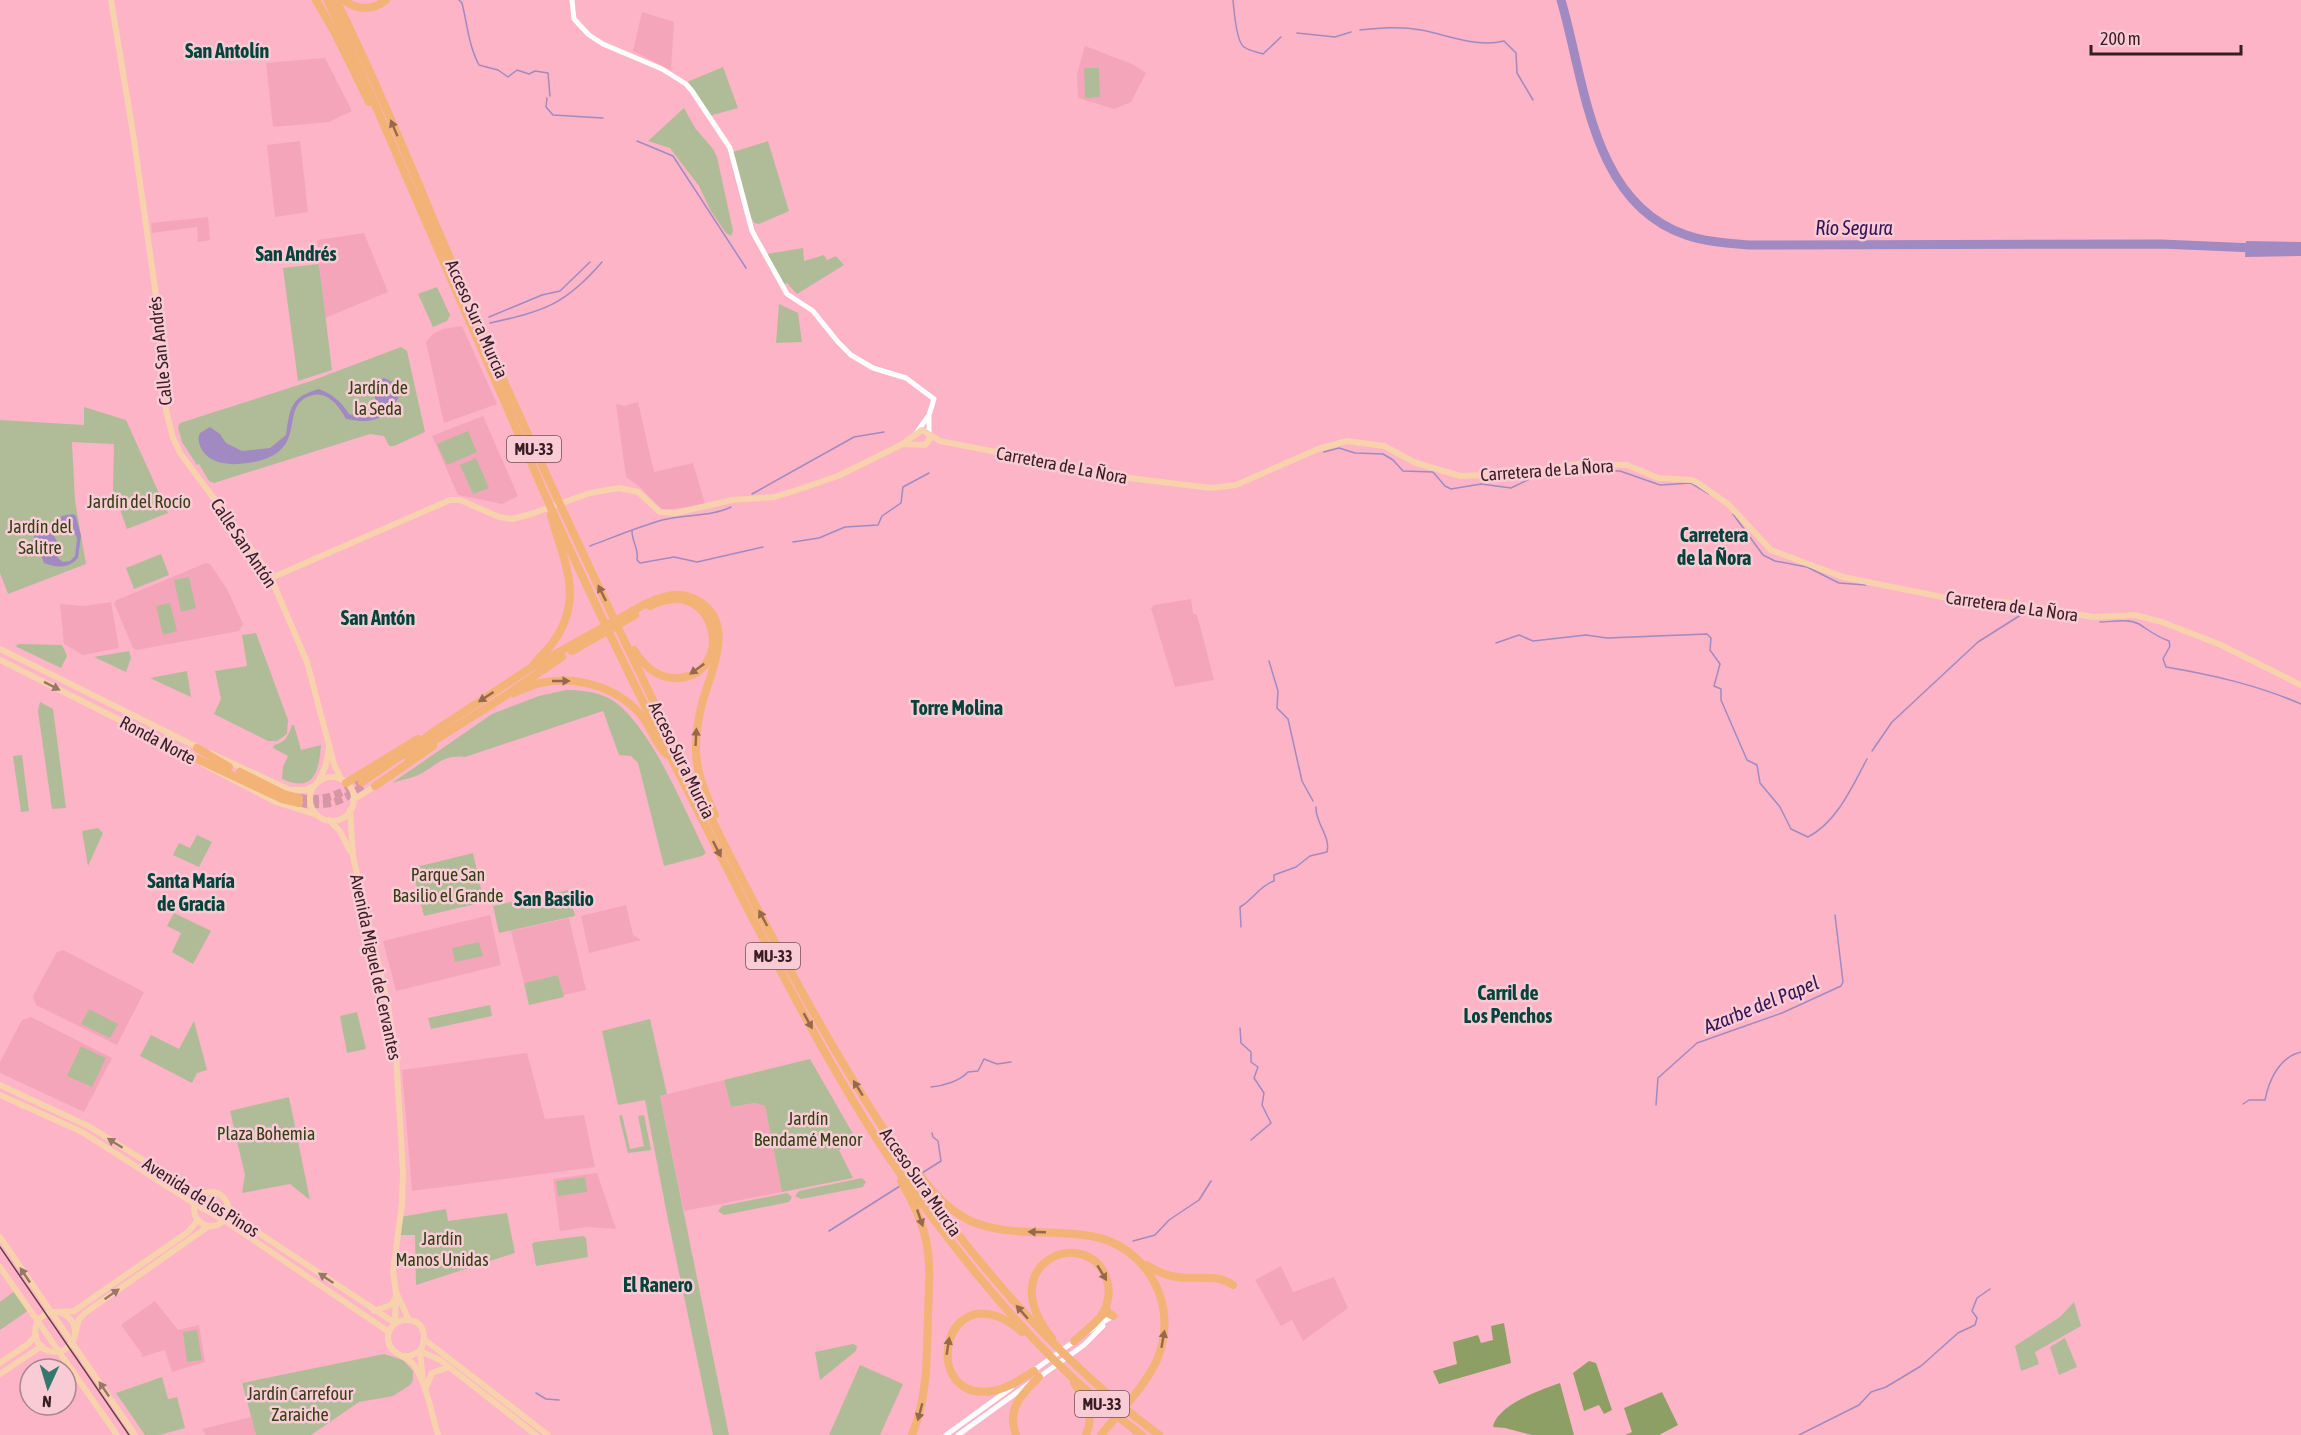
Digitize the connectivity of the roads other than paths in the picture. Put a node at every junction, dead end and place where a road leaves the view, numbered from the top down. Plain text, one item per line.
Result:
1 (111, 0) edge
2 (316, 0) edge
3 (327, 0) edge
4 (336, 0) edge
5 (344, 0) edge
6 (386, 0) edge
7 (572, 0) edge
8 (385, 129) junction
9 (929, 415) junction
10 (168, 419) joint
11 (916, 433) junction
12 (929, 438) junction
13 (918, 444) junction
14 (901, 445) junction
15 (546, 496) junction
16 (271, 578) junction
17 (633, 613) junction
18 (591, 637) junction
19 (625, 640) junction
20 (0, 649) edge
21 (0, 660) edge
22 (532, 668) junction
23 (2301, 685) edge
24 (505, 696) junction
25 (463, 723) junction
26 (436, 730) junction
27 (329, 743) junction
28 (197, 748) junction
29 (194, 757) junction
30 (671, 759) junction
31 (343, 781) junction
32 (316, 784) junction
33 (375, 786) joint
34 (353, 801) junction
35 (350, 810) junction
36 (317, 815) junction
37 (329, 820) junction
38 (353, 857) junction
39 (748, 891) junction
40 (0, 1085) edge
41 (0, 1095) edge
42 (889, 1138) junction
43 (883, 1148) junction
44 (200, 1196) junction
45 (195, 1204) junction
46 (227, 1212) junction
47 (198, 1220) junction
48 (224, 1220) junction
49 (209, 1226) junction
50 (0, 1237) edge
51 (1140, 1261) junction
52 (0, 1267) edge
53 (1233, 1285) dead end
54 (396, 1292) junction
55 (394, 1299) junction
56 (1106, 1307) junction
57 (374, 1311) junction
58 (55, 1312) junction
59 (1113, 1316) junction
60 (409, 1320) junction
61 (38, 1323) junction
62 (395, 1323) junction
63 (389, 1332) junction
64 (36, 1335) junction
65 (75, 1335) junction
66 (1031, 1338) junction
67 (425, 1340) junction
68 (1074, 1341) junction
69 (72, 1342) junction
70 (42, 1346) junction
71 (59, 1351) junction
72 (420, 1351) junction
73 (402, 1356) junction
74 (0, 1363) edge
75 (449, 1367) junction
76 (1064, 1370) junction
77 (0, 1374) edge
78 (1036, 1374) junction
79 (424, 1388) junction
80 (1103, 1391) junction
81 (1103, 1433) edge
82 (117, 1435) edge
83 (135, 1435) edge
84 (438, 1435) edge
85 (536, 1435) edge
86 (548, 1435) edge
87 (912, 1435) edge
88 (946, 1435) edge
89 (958, 1435) edge
90 (1016, 1435) edge
91 (1086, 1435) edge
92 (1142, 1435) edge
93 (1159, 1435) edge

1 - 10 main road, Calle San Andrés
2 - 8 highway
3 - 8 highway, Acceso Sur a Murcia / MU-33
19 -> 4 highway, Acceso Sur a Murcia / MU-33
5 - 6 highway
7 - 9 street
8 - 15 highway, Acceso Sur a Murcia / MU-33
9 - 11 street
9 - 12 street
10 - 16 main road, Calle San Antón
11 - 12 main road
11 - 13 main road
11 - 14 main road
12 - 13 main road
12 - 23 main road, Carretera de La Ñora
13 - 14 main road
14 - 16 main road
15 - 22 highway
15 - 30 highway, Acceso Sur a Murcia / MU-33
16 - 27 main road, Calle San Antón
17 - 18 highway
17 -> 19 highway
39 -> 17 highway
18 - 22 highway
18 - 24 highway
19 - 39 highway, Acceso Sur a Murcia / MU-33
20 - 28 main road, Ronda Norte
21 -> 29 main road, Ronda Norte
22 -> 26 highway
24 - 25 highway
24 -> 30 highway
25 - 26 highway
25 - 33 highway
26 - 31 highway
27 - 31 main road, Calle San Antón
27 - 32 main road, Calle San Antón
28 - 29 highway
28 - 32 main road, Ronda Norte
29 - 36 main road, Ronda Norte
30 -> 43 highway, Acceso Sur a Murcia / MU-33
31 - 32 main road
31 - 34 main road
32 - 36 main road
33 - 34 main road
34 - 35 main road
35 - 37 main road
35 - 38 main road, Avenida Miguel de Cervantes
36 - 37 main road
37 - 38 main road, Avenida Miguel de Cervantes
38 - 54 main road, Avenida Miguel de Cervantes
42 -> 39 highway, Acceso Sur a Murcia / MU-33
44 -> 40 main road, Avenida de los Pinos
41 - 45 main road, Avenida de los Pinos
51 -> 42 highway
80 -> 42 highway, Acceso Sur a Murcia / MU-33
43 - 66 highway, Acceso Sur a Murcia / MU-33
43 -> 87 highway
44 - 45 main road
44 - 46 main road, Avenida de los Pinos
44 - 46 main road
45 - 47 main road
45 - 48 main road, Avenida de los Pinos
46 - 48 main road
57 -> 46 main road, Avenida de los Pinos
47 - 49 main road
47 - 58 main road
48 - 49 main road
48 - 63 main road, Avenida de los Pinos
65 -> 49 main road
58 -> 50 main road
51 - 53 highway
81 -> 51 highway
52 - 61 main road
54 - 55 main road, Avenida Miguel de Cervantes
54 - 60 main road, Avenida Miguel de Cervantes
55 - 57 main road
55 - 62 main road, Avenida Miguel de Cervantes
56 - 59 highway
56 - 68 highway
80 -> 56 highway
57 - 62 main road, Avenida de los Pinos
58 - 61 main road
58 - 65 main road
58 - 69 main road
59 - 68 street
59 - 78 street
60 - 62 main road
60 - 67 main road
61 - 64 main road
61 - 71 main road
62 - 63 main road
63 - 73 main road
64 - 70 main road
64 - 74 main road
65 - 69 main road
66 - 76 highway, Acceso Sur a Murcia / MU-33
78 -> 66 highway
67 - 72 main road
67 - 86 main road
68 - 78 street
69 - 71 main road
83 -> 69 main road
70 - 71 main road
70 - 77 main road
71 - 82 main road
72 - 73 main road
72 - 75 main road
72 - 79 main road
73 - 79 main road
75 - 79 main road
75 - 85 main road
76 - 91 highway
76 - 92 highway, Acceso Sur a Murcia / MU-33
78 - 88 street
78 - 89 street
78 - 90 highway
79 - 84 main road
80 - 93 highway, Acceso Sur a Murcia / MU-33

